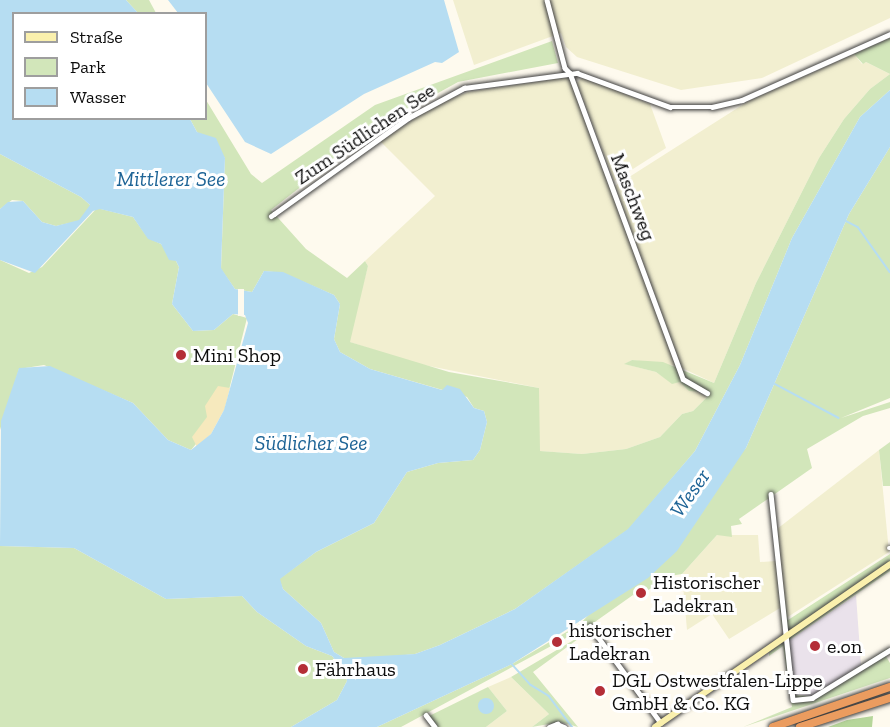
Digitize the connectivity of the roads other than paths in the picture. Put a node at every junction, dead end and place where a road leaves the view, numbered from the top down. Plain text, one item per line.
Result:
1 (548, 0) edge
2 (890, 34) edge
3 (570, 73) junction
4 (273, 215) dead end
5 (706, 393) dead end
6 (771, 494) dead end
7 (890, 564) edge
8 (590, 626) dead end
9 (784, 636) junction
10 (890, 650) edge
11 (890, 687) edge
12 (890, 698) edge
13 (426, 715) dead end
14 (658, 725) edge
15 (435, 727) edge
16 (549, 727) edge
17 (564, 727) edge
18 (773, 727) edge
19 (800, 727) edge

1 - 3 street, Maschweg
2 - 3 street, Zum Südlichen See
3 - 4 street, Zum Südlichen See
3 - 5 street, Maschweg
6 - 9 street
7 - 9 main road
8 - 14 street
9 - 10 street
9 - 14 main road
11 - 18 highway
12 - 19 highway
13 - 15 street
16 - 17 street

